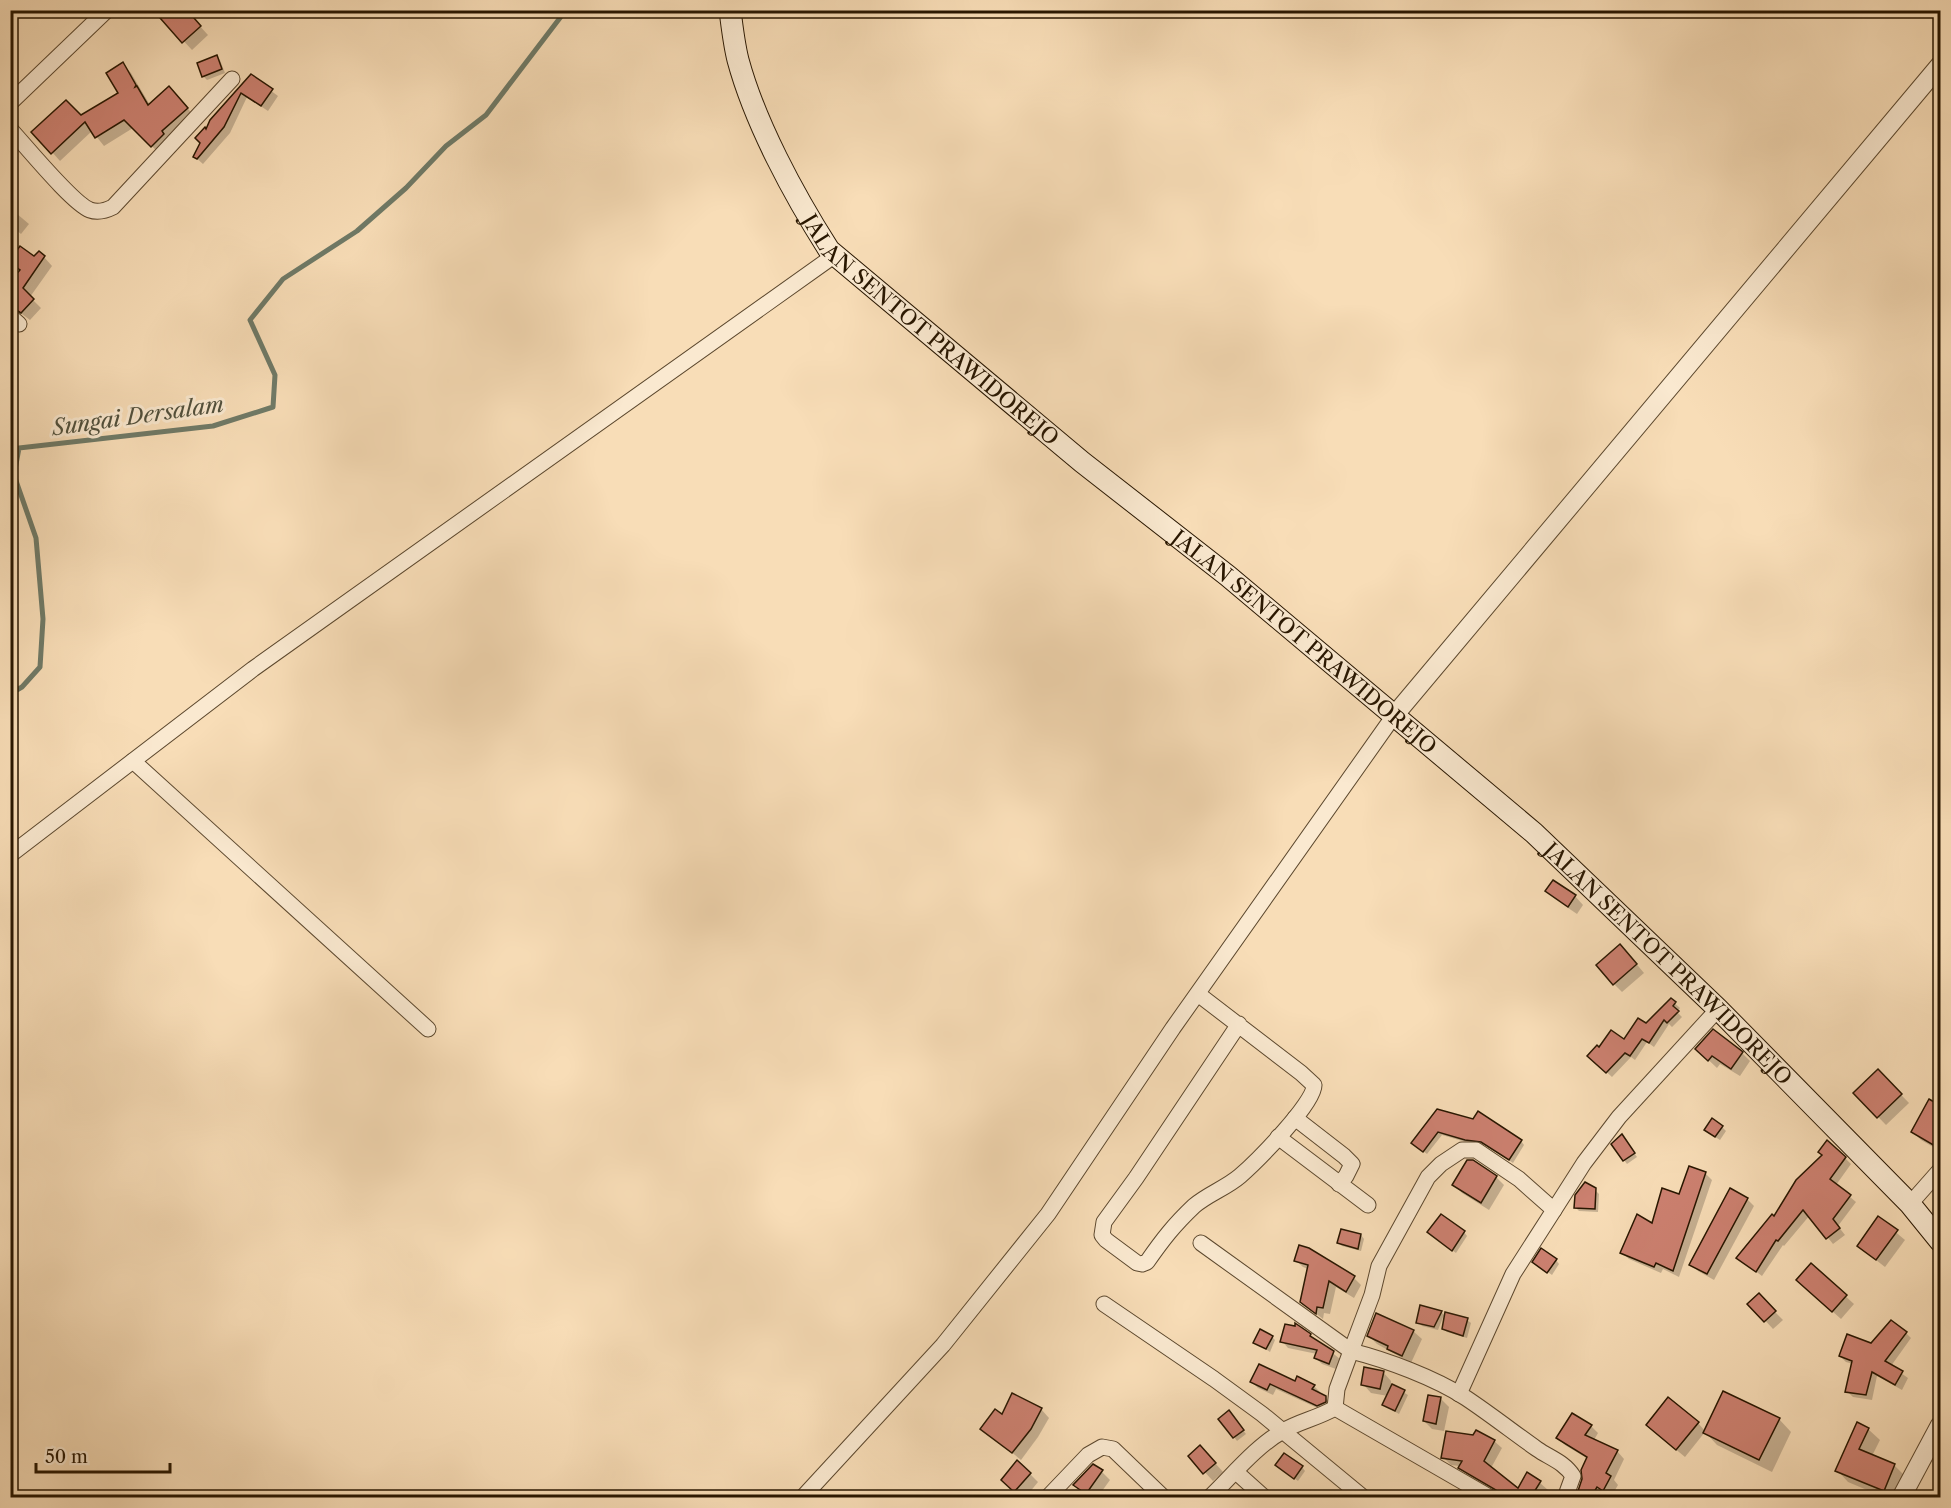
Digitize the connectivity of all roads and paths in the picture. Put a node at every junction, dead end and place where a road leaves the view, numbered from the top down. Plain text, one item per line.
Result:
1 (107, 10) edge
2 (730, 10) edge
3 (1941, 65) edge
4 (232, 79) dead end
5 (10, 103) edge
6 (10, 129) edge
7 (835, 255) junction
8 (1393, 717) junction
9 (133, 761) junction
10 (10, 855) edge
11 (1198, 994) junction
12 (1718, 1009) junction
13 (1239, 1024) junction
14 (428, 1029) dead end
15 (1295, 1118) junction
16 (1278, 1137) junction
17 (1941, 1170) edge
18 (1339, 1184) junction
19 (1368, 1204) dead end
20 (1910, 1204) junction
21 (1554, 1210) junction
22 (1939, 1238) edge
23 (1201, 1243) dead end
24 (1104, 1304) dead end
25 (1351, 1351) junction
26 (1459, 1395) junction
27 (1335, 1408) junction
28 (1941, 1425) edge
29 (1282, 1431) junction
30 (1236, 1472) junction
31 (802, 1497) edge
32 (1047, 1497) edge
33 (1164, 1497) edge
34 (1209, 1497) edge
35 (1265, 1497) edge
36 (1364, 1497) edge
37 (1491, 1497) edge
38 (1565, 1497) edge
39 (1901, 1497) edge

1 - 5 street
2 - 7 main road, JALAN SENTOT PRAWIDOREJO
3 - 8 street
4 - 6 street
7 - 8 main road, JALAN SENTOT PRAWIDOREJO
7 - 9 street
8 - 11 street
8 - 12 main road, JALAN SENTOT PRAWIDOREJO
9 - 10 street
9 - 14 street
11 - 13 street
11 - 31 street
12 - 20 main road, JALAN SENTOT PRAWIDOREJO
12 - 21 street
13 - 15 street
13 - 16 street
15 - 16 street
15 - 18 street
16 - 18 street
17 - 20 street
18 - 19 street
20 - 22 main road, JALAN SENTOT PRAWIDOREJO
21 - 25 street
21 - 26 street
23 - 25 street
24 - 29 street
25 - 26 street
25 - 27 street
26 - 38 street
27 - 29 street
27 - 37 street
28 - 39 street
29 - 30 street
29 - 36 street
30 - 34 street
30 - 35 street
32 - 33 street

